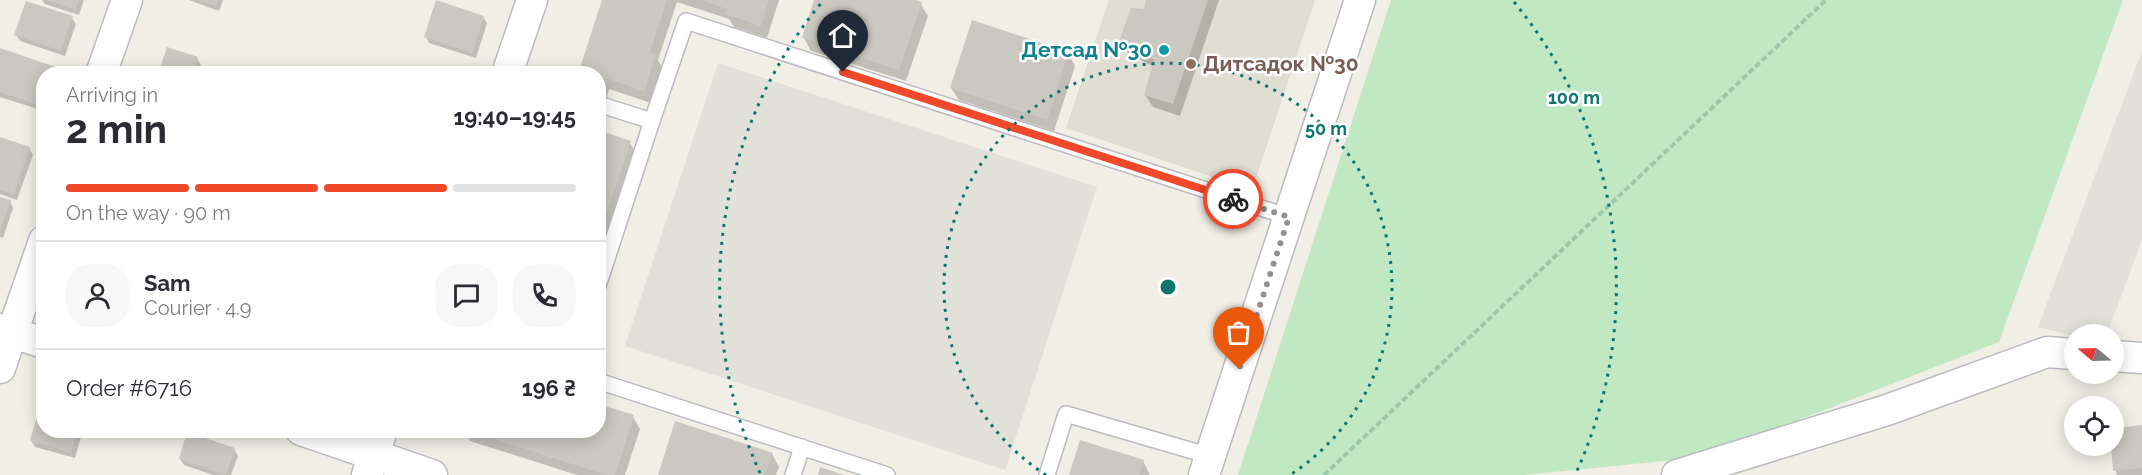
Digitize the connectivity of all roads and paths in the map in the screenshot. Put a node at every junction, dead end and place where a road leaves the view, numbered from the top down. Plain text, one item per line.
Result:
1 (127, 0) edge
2 (532, 0) edge
3 (1360, 0) edge
4 (1826, 0) edge
5 (104, 66) edge
6 (510, 66) edge
7 (606, 107) edge
8 (652, 121) junction
9 (1289, 217) junction
10 (36, 260) edge
11 (606, 262) edge
12 (6, 331) edge
13 (36, 340) edge
14 (2064, 353) edge
15 (2124, 357) edge
16 (2142, 358) edge
17 (0, 368) edge
18 (606, 384) edge
19 (325, 438) edge
20 (802, 447) junction
21 (374, 454) edge
22 (1207, 466) edge
23 (432, 475) edge
24 (793, 475) edge
25 (887, 475) edge
26 (1047, 475) edge
27 (1324, 475) edge
28 (1677, 475) edge

1 - 5 street
2 - 6 street
3 - 9 street
4 - 27 path
7 - 8 lane
8 - 9 lane
8 - 11 lane
9 - 22 street
10 - 12 street
12 - 13 street
12 - 17 street
14 - 28 street
15 - 16 street
18 - 20 lane
19 - 21 street
20 - 24 lane
20 - 25 lane
21 - 23 street
22 - 26 lane

